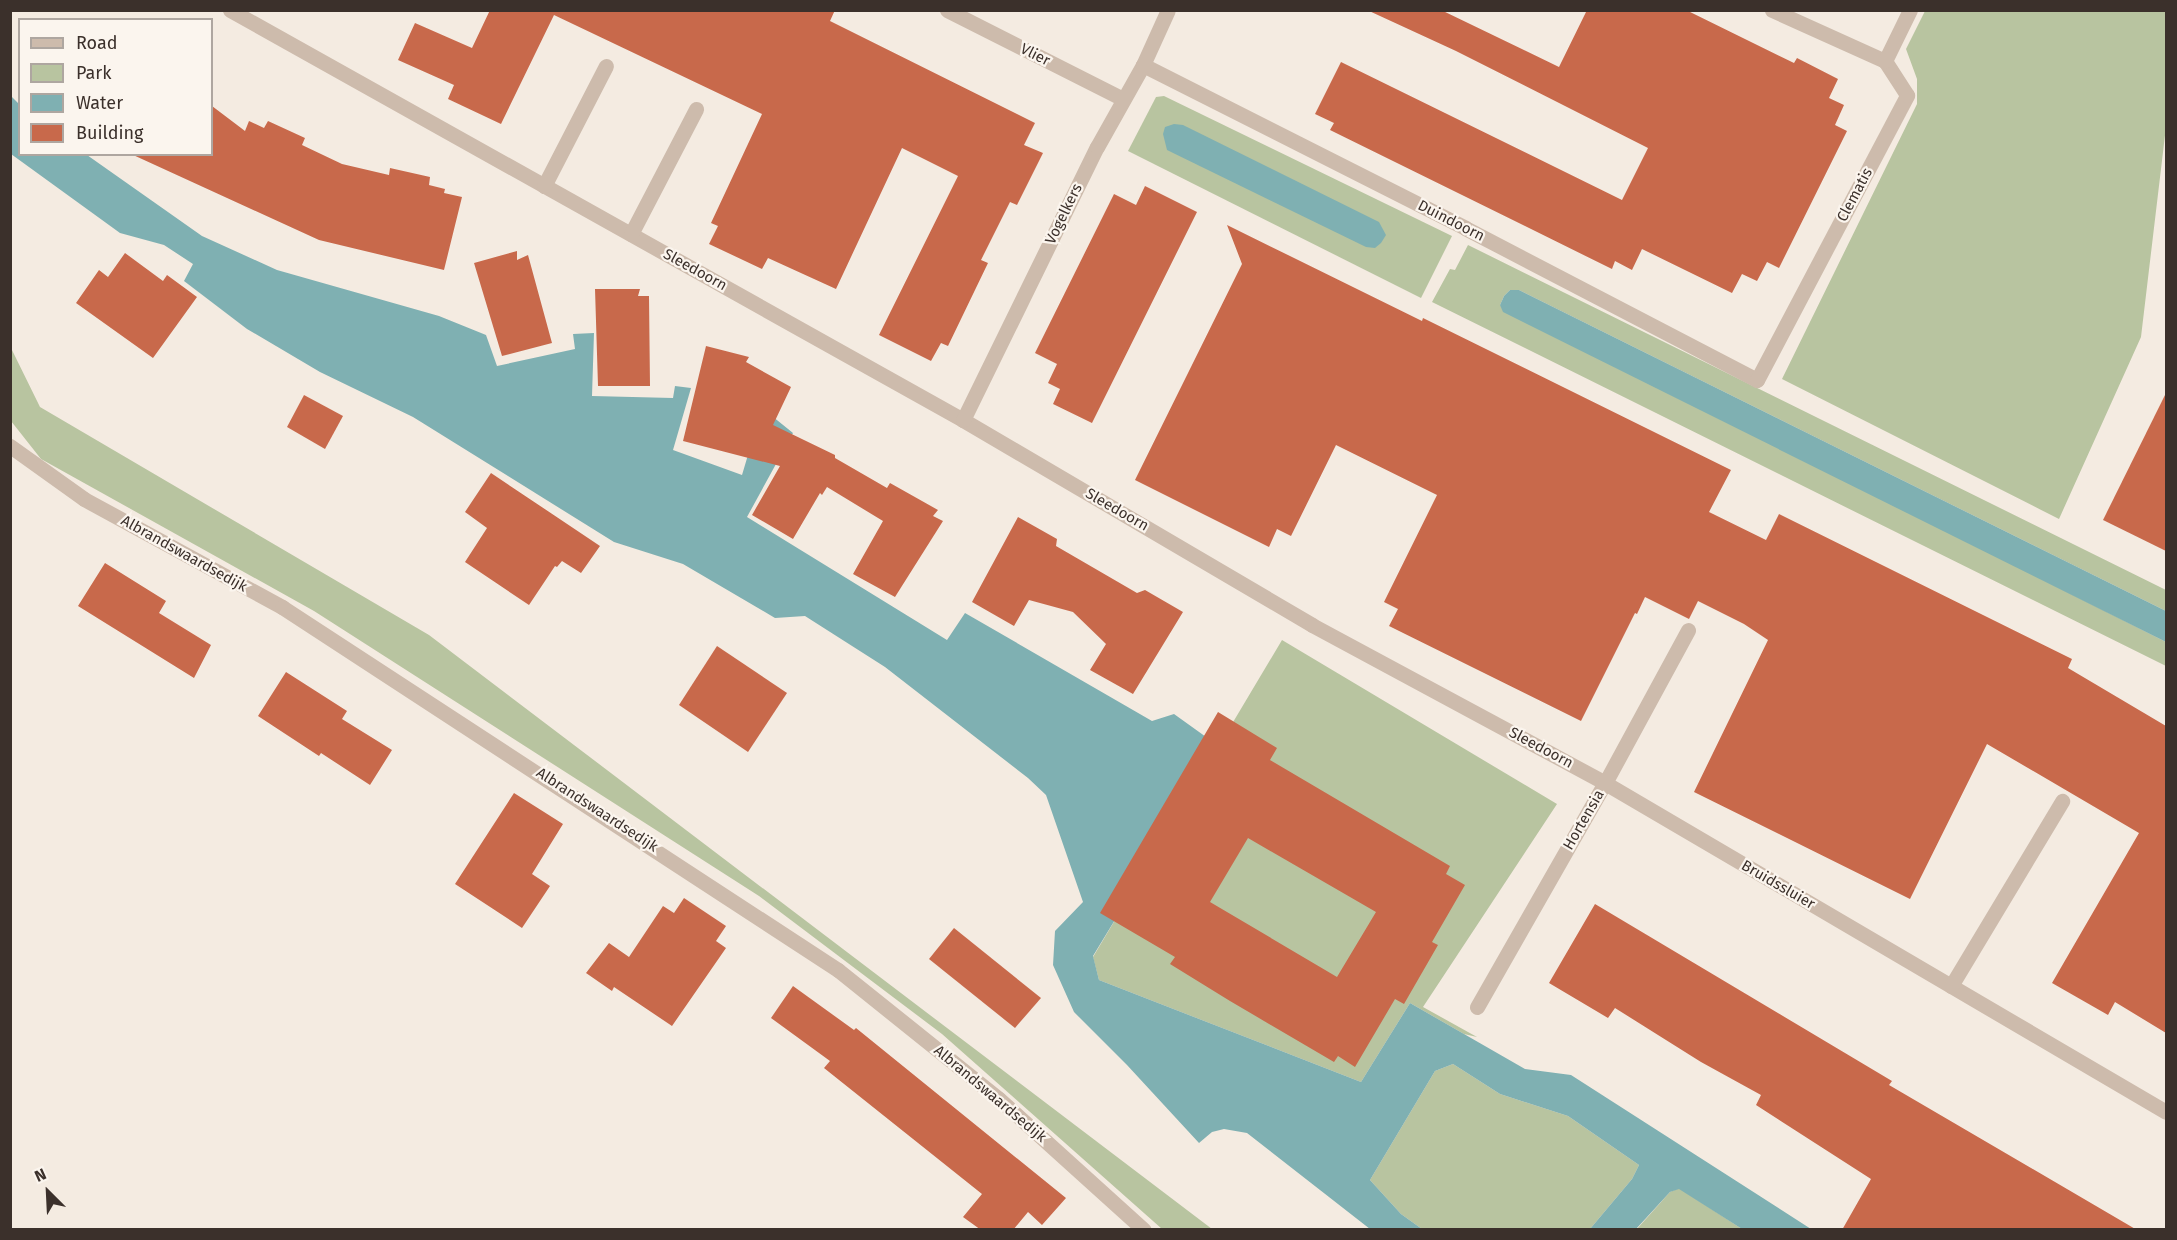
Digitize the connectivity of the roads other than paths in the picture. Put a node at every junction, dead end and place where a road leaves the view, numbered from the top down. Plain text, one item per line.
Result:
1 (230, 10) edge
2 (947, 10) edge
3 (1168, 10) edge
4 (1772, 10) edge
5 (1910, 10) edge
6 (1885, 61) junction
7 (1143, 65) junction
8 (606, 66) dead end
9 (1123, 99) junction
10 (696, 109) dead end
11 (544, 186) junction
12 (631, 234) junction
13 (1757, 380) joint
14 (963, 420) junction
15 (10, 446) edge
16 (1688, 630) dead end
17 (1605, 783) junction
18 (2062, 801) dead end
19 (1951, 986) junction
20 (1477, 1007) dead end
21 (2166, 1112) edge
22 (1144, 1230) edge

1 - 11 street, Sleedoorn
2 - 9 street, Vlier
3 - 7 street, Vogelkers
4 - 6 street
5 - 6 street
6 - 13 street, Clematis
7 - 9 street, Vogelkers
7 - 13 street, Duindoorn
8 - 11 street
9 - 14 street, Vogelkers
10 - 12 street
11 - 12 street, Sleedoorn
12 - 14 street, Sleedoorn
14 - 17 street, Sleedoorn
15 - 22 street, Albrandswaardsedijk
16 - 17 street, Hortensia
17 - 19 street, Bruidssluier
17 - 20 street, Hortensia
18 - 19 street
19 - 21 street, Bruidssluier

